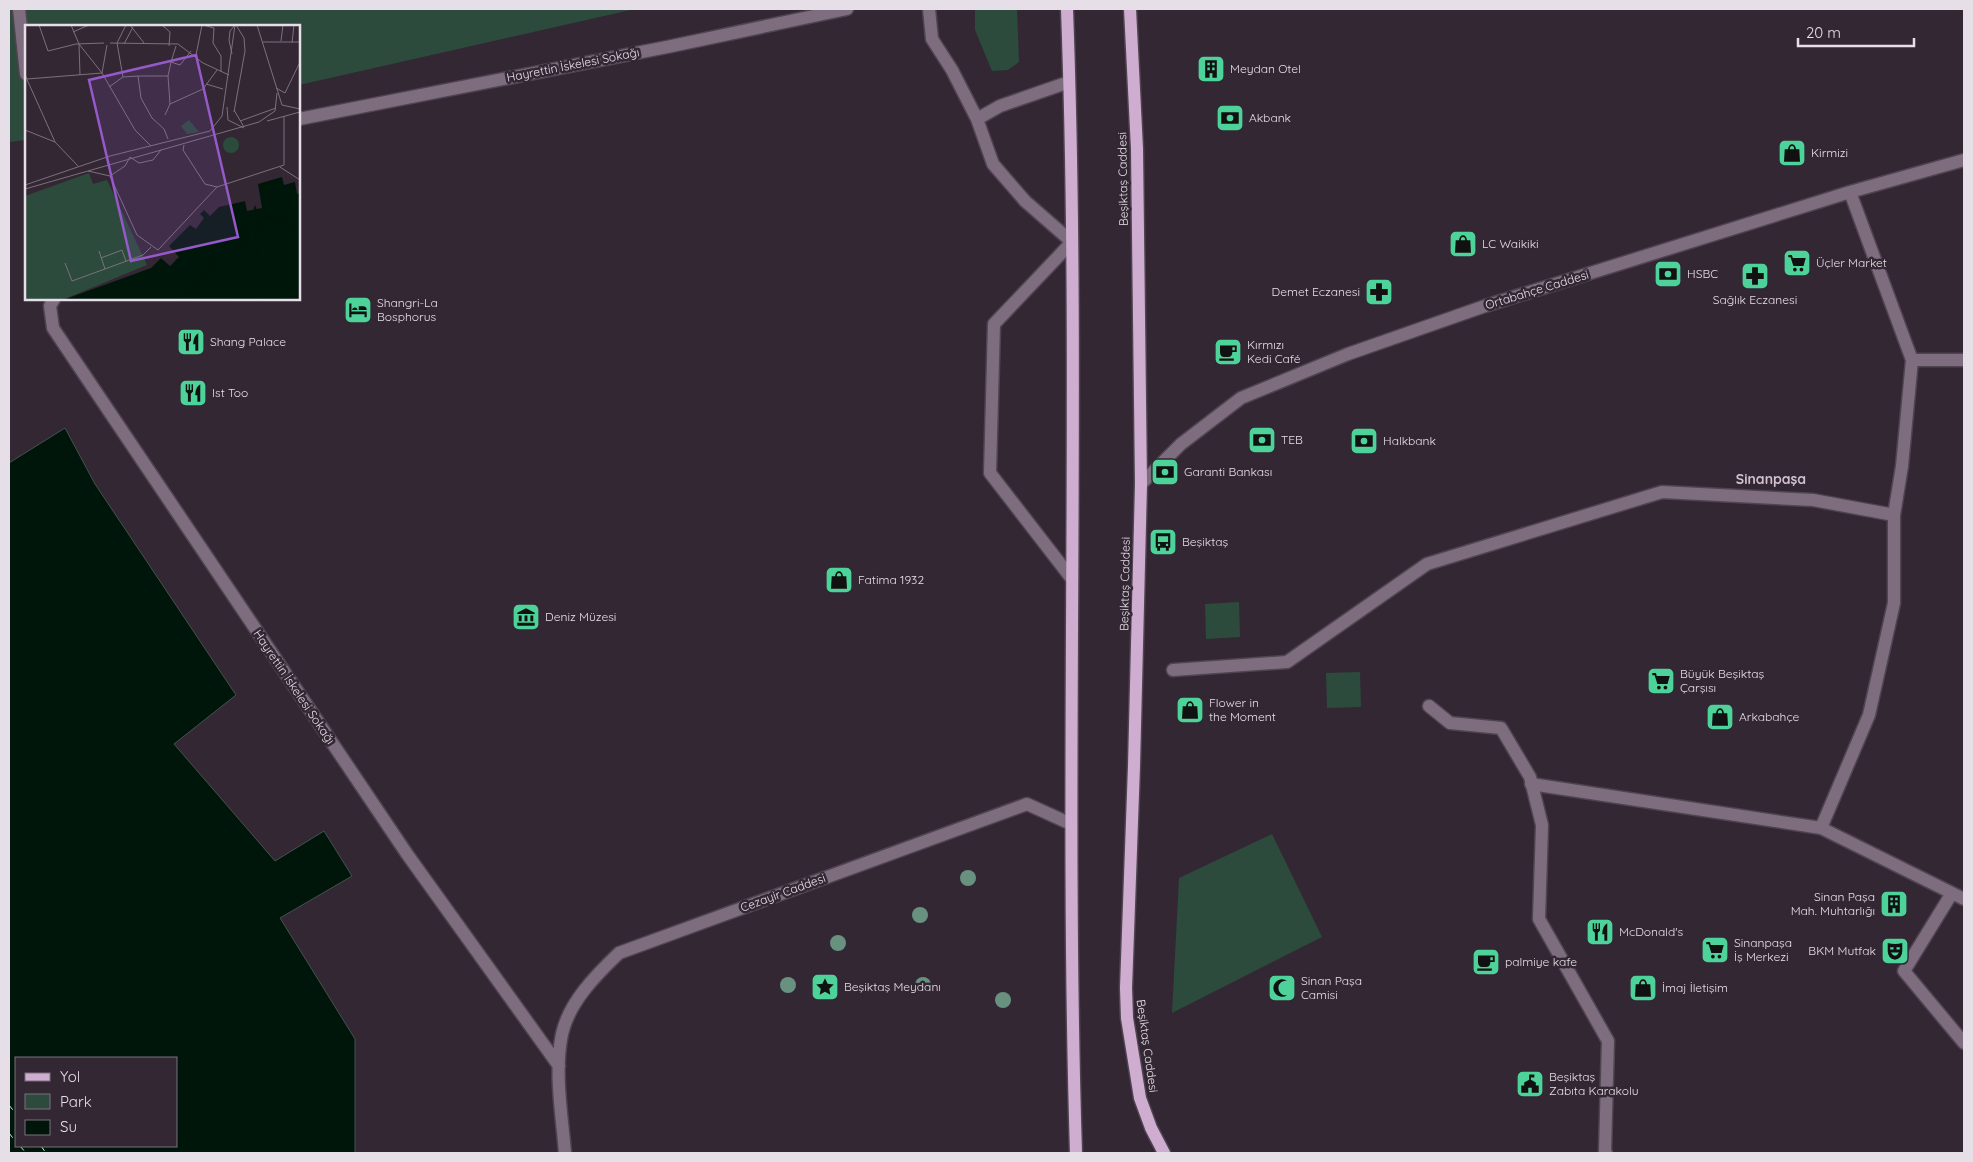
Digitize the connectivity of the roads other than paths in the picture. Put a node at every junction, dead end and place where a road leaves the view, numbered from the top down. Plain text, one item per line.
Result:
1 (19, 9) edge
2 (847, 9) edge
3 (929, 9) edge
4 (1067, 9) edge
5 (1130, 9) edge
6 (25, 65) edge
7 (1069, 82) junction
8 (300, 119) edge
9 (977, 119) junction
10 (1964, 160) edge
11 (1850, 192) junction
12 (1072, 242) junction
13 (53, 300) edge
14 (1912, 360) junction
15 (1964, 360) edge
16 (1141, 484) junction
17 (1894, 514) junction
18 (1072, 579) junction
19 (1174, 670) dead end
20 (1429, 706) dead end
21 (1531, 784) junction
22 (1071, 824) junction
23 (1821, 828) junction
24 (1952, 892) junction
25 (1964, 899) edge
26 (1964, 1043) edge
27 (559, 1066) junction
28 (565, 1153) edge
29 (1076, 1153) edge
30 (1164, 1153) edge
31 (1606, 1153) edge

1 - 6 street
2 - 8 street, Hayrettin İskelesi Sokağı
3 - 9 street
4 - 7 main road
5 - 16 main road, Beşiktaş Caddesi
7 - 9 street
7 - 12 main road
9 - 12 street
10 - 11 street, Ortabahçe Caddesi
11 - 14 street
11 - 16 street, Ortabahçe Caddesi
12 - 18 main road
12 - 18 street
13 - 27 street, Hayrettin İskelesi Sokağı
14 - 15 street
14 - 17 street
16 - 30 main road, Beşiktaş Caddesi
17 - 19 street
17 - 23 street
18 - 22 main road
20 - 21 street
21 - 23 street
21 - 31 street
22 - 27 street, Cezayir Caddesi
22 - 29 main road
23 - 24 street
24 - 25 street
24 - 26 street
27 - 28 street, Cezayir Caddesi

